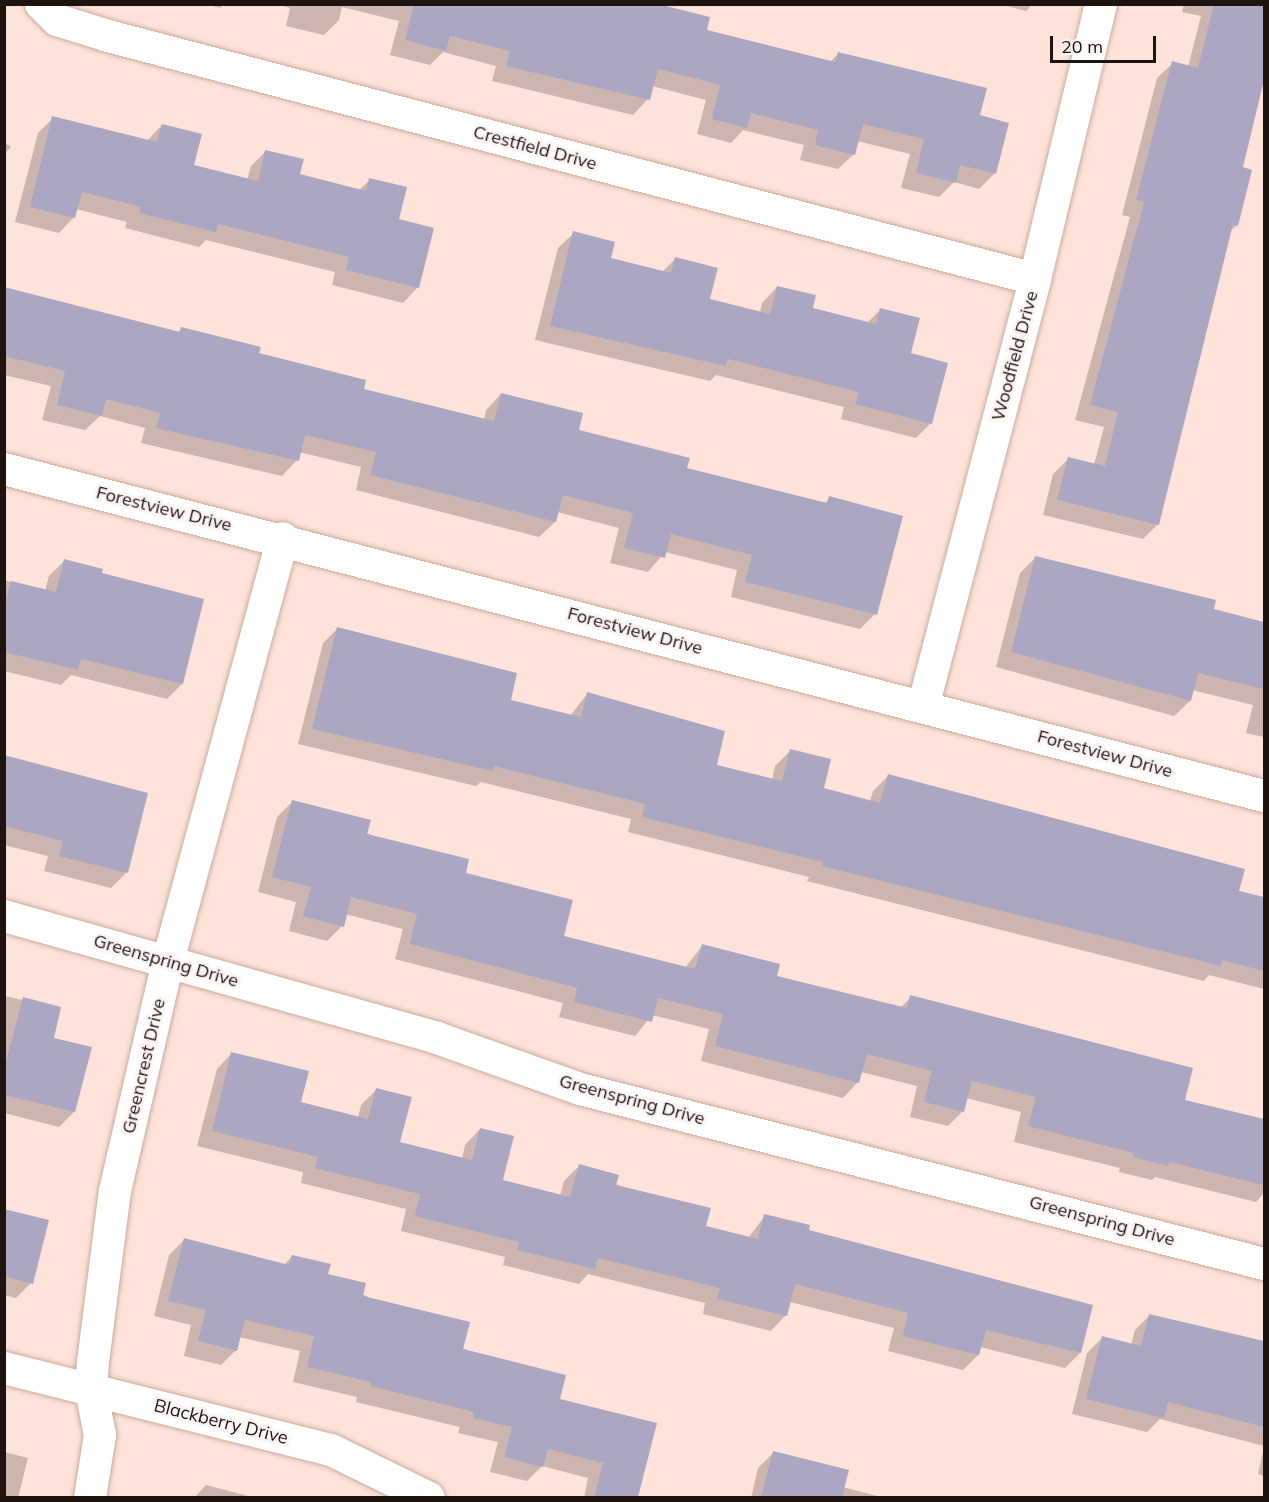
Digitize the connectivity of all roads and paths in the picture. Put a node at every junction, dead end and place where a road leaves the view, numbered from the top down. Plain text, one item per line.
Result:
1 (41, 4) edge
2 (1101, 4) edge
3 (1035, 279) junction
4 (4, 469) edge
5 (283, 538) junction
6 (923, 707) junction
7 (1264, 796) edge
8 (4, 916) edge
9 (168, 961) junction
10 (1264, 1264) edge
11 (4, 1368) edge
12 (91, 1390) junction
13 (90, 1497) edge
14 (429, 1497) edge

1 - 3 street, Crestfield Drive
2 - 3 street, Woodfield Drive
3 - 6 street, Woodfield Drive
4 - 5 street, Forestview Drive
5 - 6 street, Forestview Drive
5 - 9 street, Greencrest Drive
6 - 7 street, Forestview Drive
8 - 9 street, Greenspring Drive
9 - 10 street, Greenspring Drive
9 - 12 street, Greencrest Drive
11 - 12 street, Blackberry Drive
12 - 13 street, Greencrest Drive
12 - 14 street, Blackberry Drive

